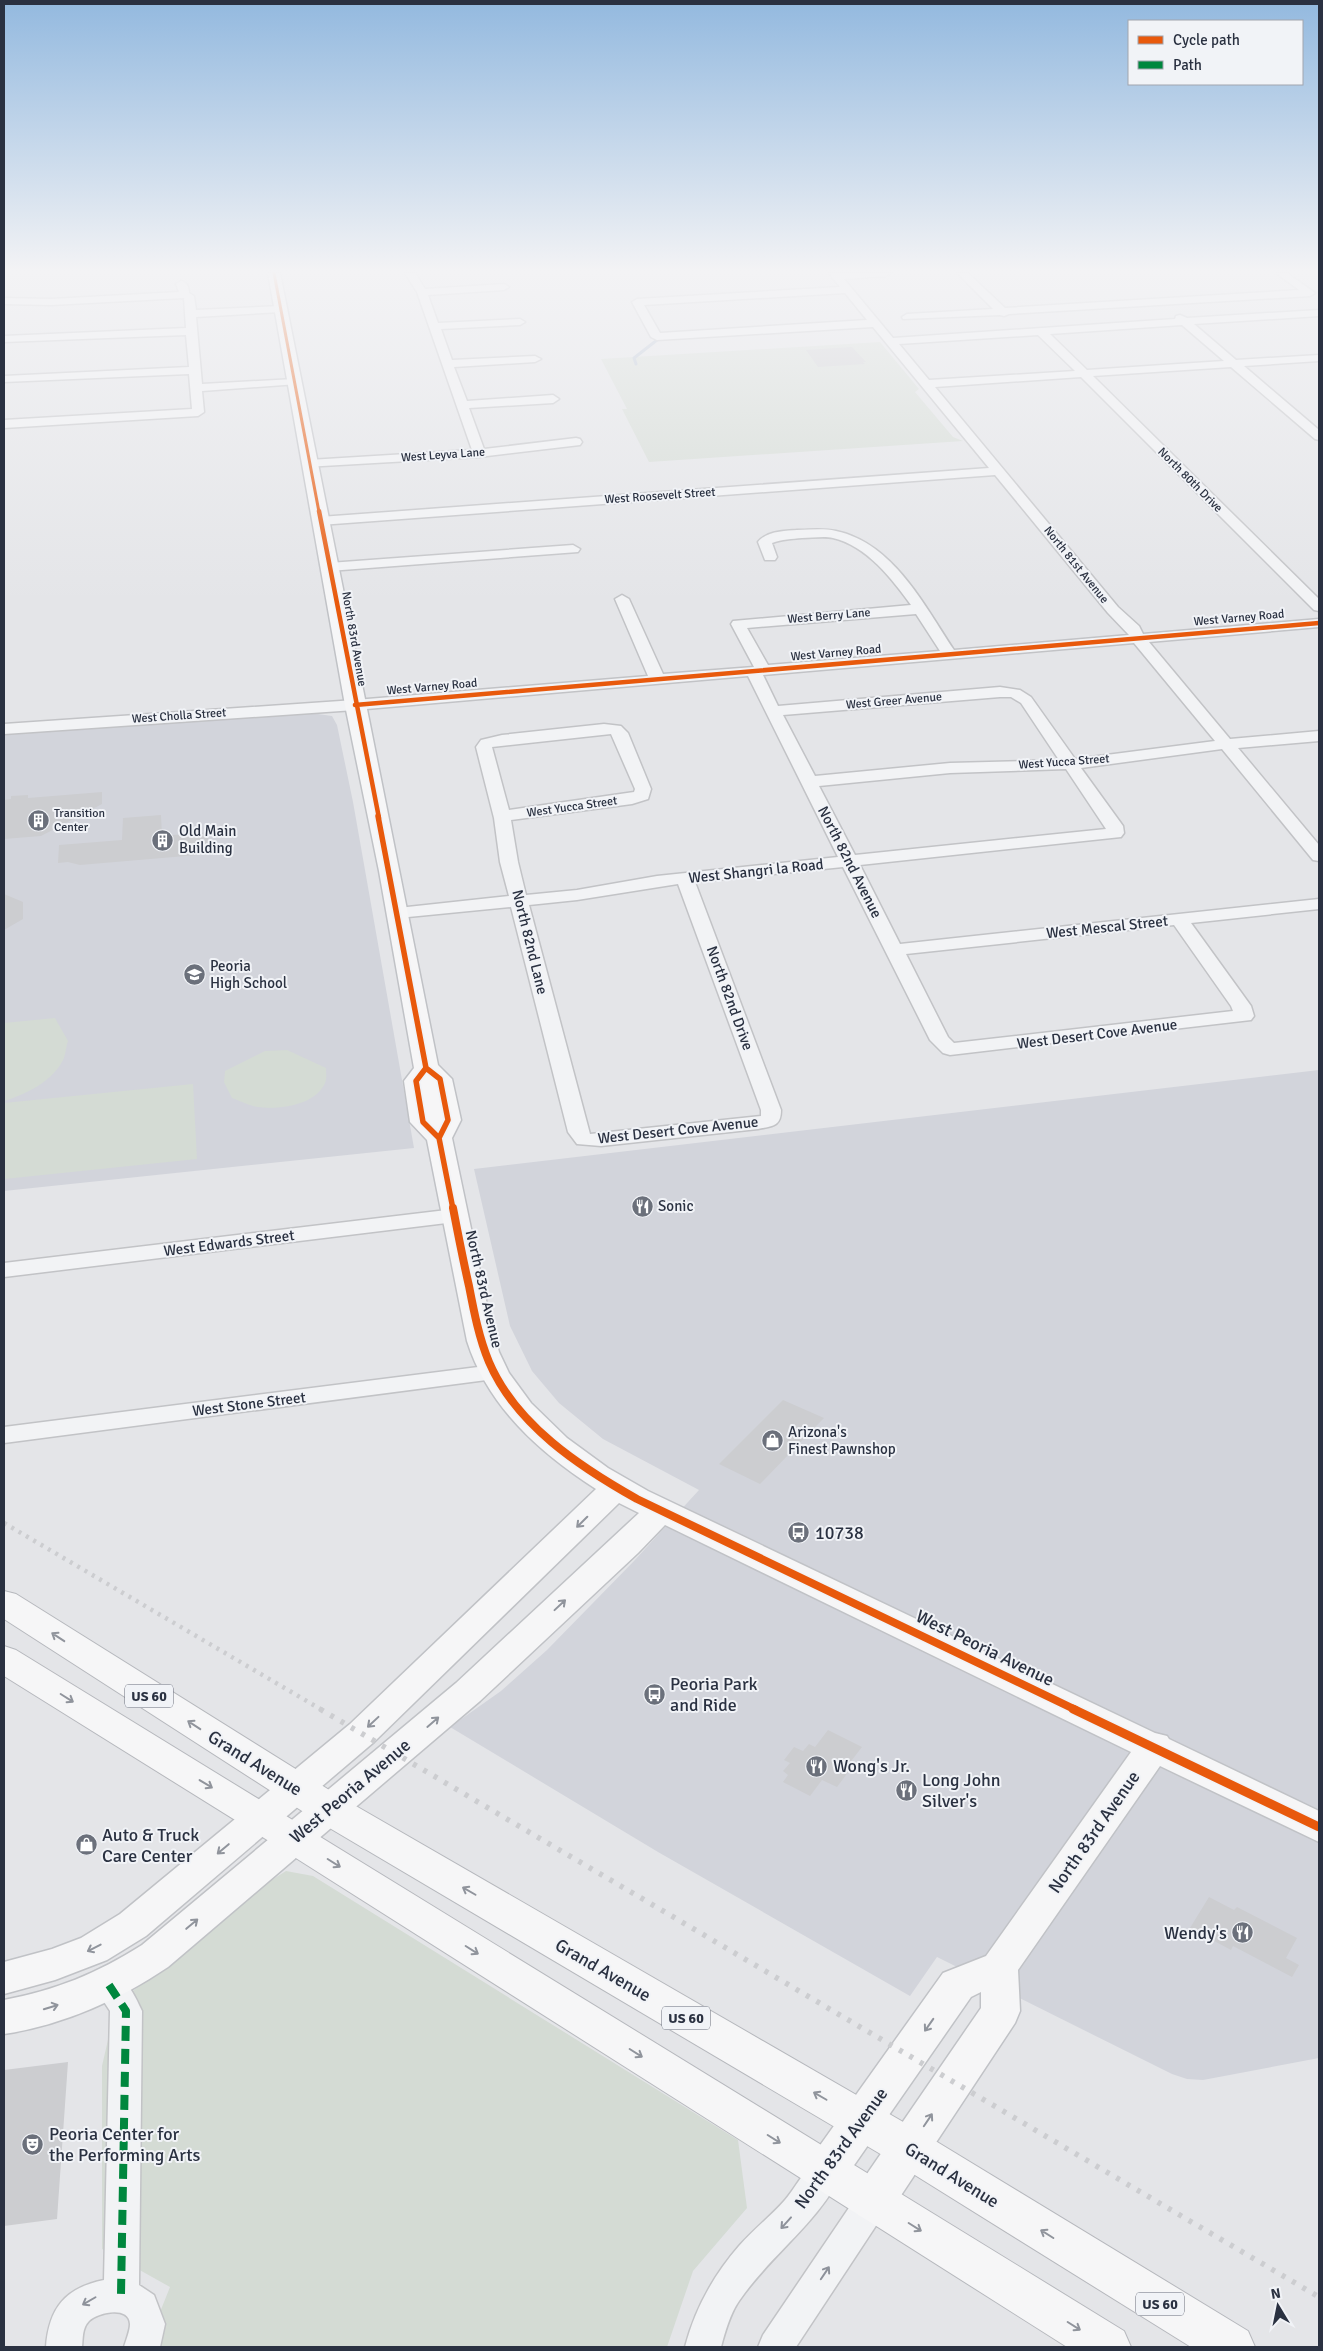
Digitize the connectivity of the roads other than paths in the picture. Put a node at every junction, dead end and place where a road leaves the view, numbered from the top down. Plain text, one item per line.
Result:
1 (294, 382) edge
2 (195, 383) edge
3 (282, 383) edge
4 (454, 383) edge
5 (947, 383) edge
6 (1092, 383) edge
7 (1256, 383) edge
8 (927, 384) joint
9 (196, 388) junction
10 (554, 399) dead end
11 (462, 405) junction
12 (4, 424) edge
13 (1319, 436) edge
14 (576, 442) dead end
15 (478, 453) junction
16 (309, 464) junction
17 (999, 471) junction
18 (320, 521) junction
19 (573, 549) dead end
20 (770, 557) dead end
21 (329, 567) junction
22 (622, 599) dead end
23 (1319, 607) edge
24 (920, 609) junction
25 (1319, 623) edge
26 (738, 624) joint
27 (1138, 638) junction
28 (950, 655) junction
29 (758, 671) junction
30 (657, 679) junction
31 (354, 705) junction
32 (774, 712) junction
33 (4, 729) edge
34 (1319, 736) edge
35 (1226, 744) junction
36 (1071, 764) junction
37 (809, 782) junction
38 (642, 795) joint
39 (502, 816) junction
40 (1319, 856) edge
41 (849, 861) junction
42 (685, 878) junction
43 (520, 902) junction
44 (1319, 904) edge
45 (398, 913) junction
46 (1179, 919) junction
47 (894, 950) junction
48 (950, 1049) joint
49 (426, 1068) joint
50 (771, 1119) joint
51 (584, 1140) joint
52 (455, 1216) junction
53 (4, 1270) edge
54 (494, 1373) junction
55 (4, 1435) edge
56 (638, 1499) junction
57 (4, 1603) edge
58 (4, 1659) edge
59 (1155, 1746) junction
60 (295, 1788) junction
61 (328, 1809) junction
62 (277, 1827) junction
63 (1319, 1827) edge
64 (999, 1967) junction
65 (4, 1978) edge
66 (109, 1985) junction
67 (4, 2017) edge
68 (862, 2120) junction
69 (909, 2148) junction
70 (826, 2170) junction
71 (873, 2201) junction
72 (121, 2294) junction
73 (64, 2347) edge
74 (142, 2347) edge
75 (703, 2347) edge
76 (776, 2347) edge
77 (1108, 2347) edge
78 (1232, 2347) edge

1 - 16 main road, North 83rd Avenue
2 - 9 street
3 - 9 street
4 - 11 street
5 - 8 street
6 - 23 street, North 80th Drive
7 - 13 street
8 - 17 street, North 81st Avenue
9 - 12 street
10 - 11 street
11 - 15 street
14 - 15 street, West Leyva Lane
15 - 16 street, West Leyva Lane
16 - 18 main road, North 83rd Avenue
17 - 18 street, West Roosevelt Street
17 - 27 street, North 81st Avenue
18 - 21 main road, North 83rd Avenue
19 - 21 street
20 - 24 street
21 - 31 main road, North 83rd Avenue
22 - 30 street
24 - 26 street, West Berry Lane
24 - 28 street
25 - 27 street, West Varney Road
26 - 29 street, North 82nd Avenue
27 - 28 street, West Varney Road
27 - 35 street, North 81st Avenue
28 - 29 street, West Varney Road
29 - 30 street, West Varney Road
29 - 32 street, North 82nd Avenue
30 - 31 street, West Varney Road
31 - 33 street, West Cholla Street
31 - 45 main road, North 83rd Avenue
32 - 36 street, West Greer Avenue
32 - 37 street, North 82nd Avenue
34 - 35 street, West Yucca Street
35 - 36 street, West Yucca Street
35 - 40 street, North 81st Avenue
36 - 37 street, West Yucca Street
36 - 41 street, West Shangri la Road
37 - 41 street, North 82nd Avenue
38 - 39 street, West Yucca Street
38 - 39 street, North 82nd Lane
39 - 43 street, North 82nd Lane
41 - 42 street, West Shangri la Road
41 - 47 street, North 82nd Avenue
42 - 43 street, West Shangri la Road
42 - 50 street, North 82nd Drive
43 - 45 street, West Shangri la Road
43 - 51 street, North 82nd Lane
44 - 46 street, West Mescal Street
45 - 49 main road, North 83rd Avenue
46 - 47 street, West Mescal Street
46 - 48 street, West Desert Cove Avenue
47 - 48 street, North 82nd Avenue
49 - 52 main road, North 83rd Avenue
50 - 51 street, West Desert Cove Avenue
52 - 53 street, West Edwards Street
52 - 54 main road, North 83rd Avenue
54 - 55 street, West Stone Street
54 - 56 main road, North 83rd Avenue
56 - 59 main road, West Peoria Avenue
56 -> 60 main road, West Peoria Avenue
61 -> 56 main road, West Peoria Avenue
60 -> 57 highway, Grand Avenue / US 60
58 -> 62 highway
59 - 63 main road, West Peoria Avenue
59 - 64 main road, North 83rd Avenue
60 - 61 highway, Grand Avenue / US 60
60 - 62 main road, West Peoria Avenue
61 - 62 main road, West Peoria Avenue
68 -> 61 highway, Grand Avenue / US 60
62 -> 65 main road, West Peoria Avenue
66 -> 62 main road, West Peoria Avenue
62 -> 70 highway
64 -> 68 main road, North 83rd Avenue
69 -> 64 main road
67 -> 66 main road, West Peoria Avenue
66 - 72 street
68 - 69 highway, Grand Avenue / US 60
68 - 70 main road, North 83rd Avenue
69 - 71 main road
78 -> 69 highway, Grand Avenue / US 60
70 - 71 highway
70 -> 75 street, North 83rd Avenue
76 -> 71 street
71 -> 77 highway
72 -> 73 street
72 - 74 street

